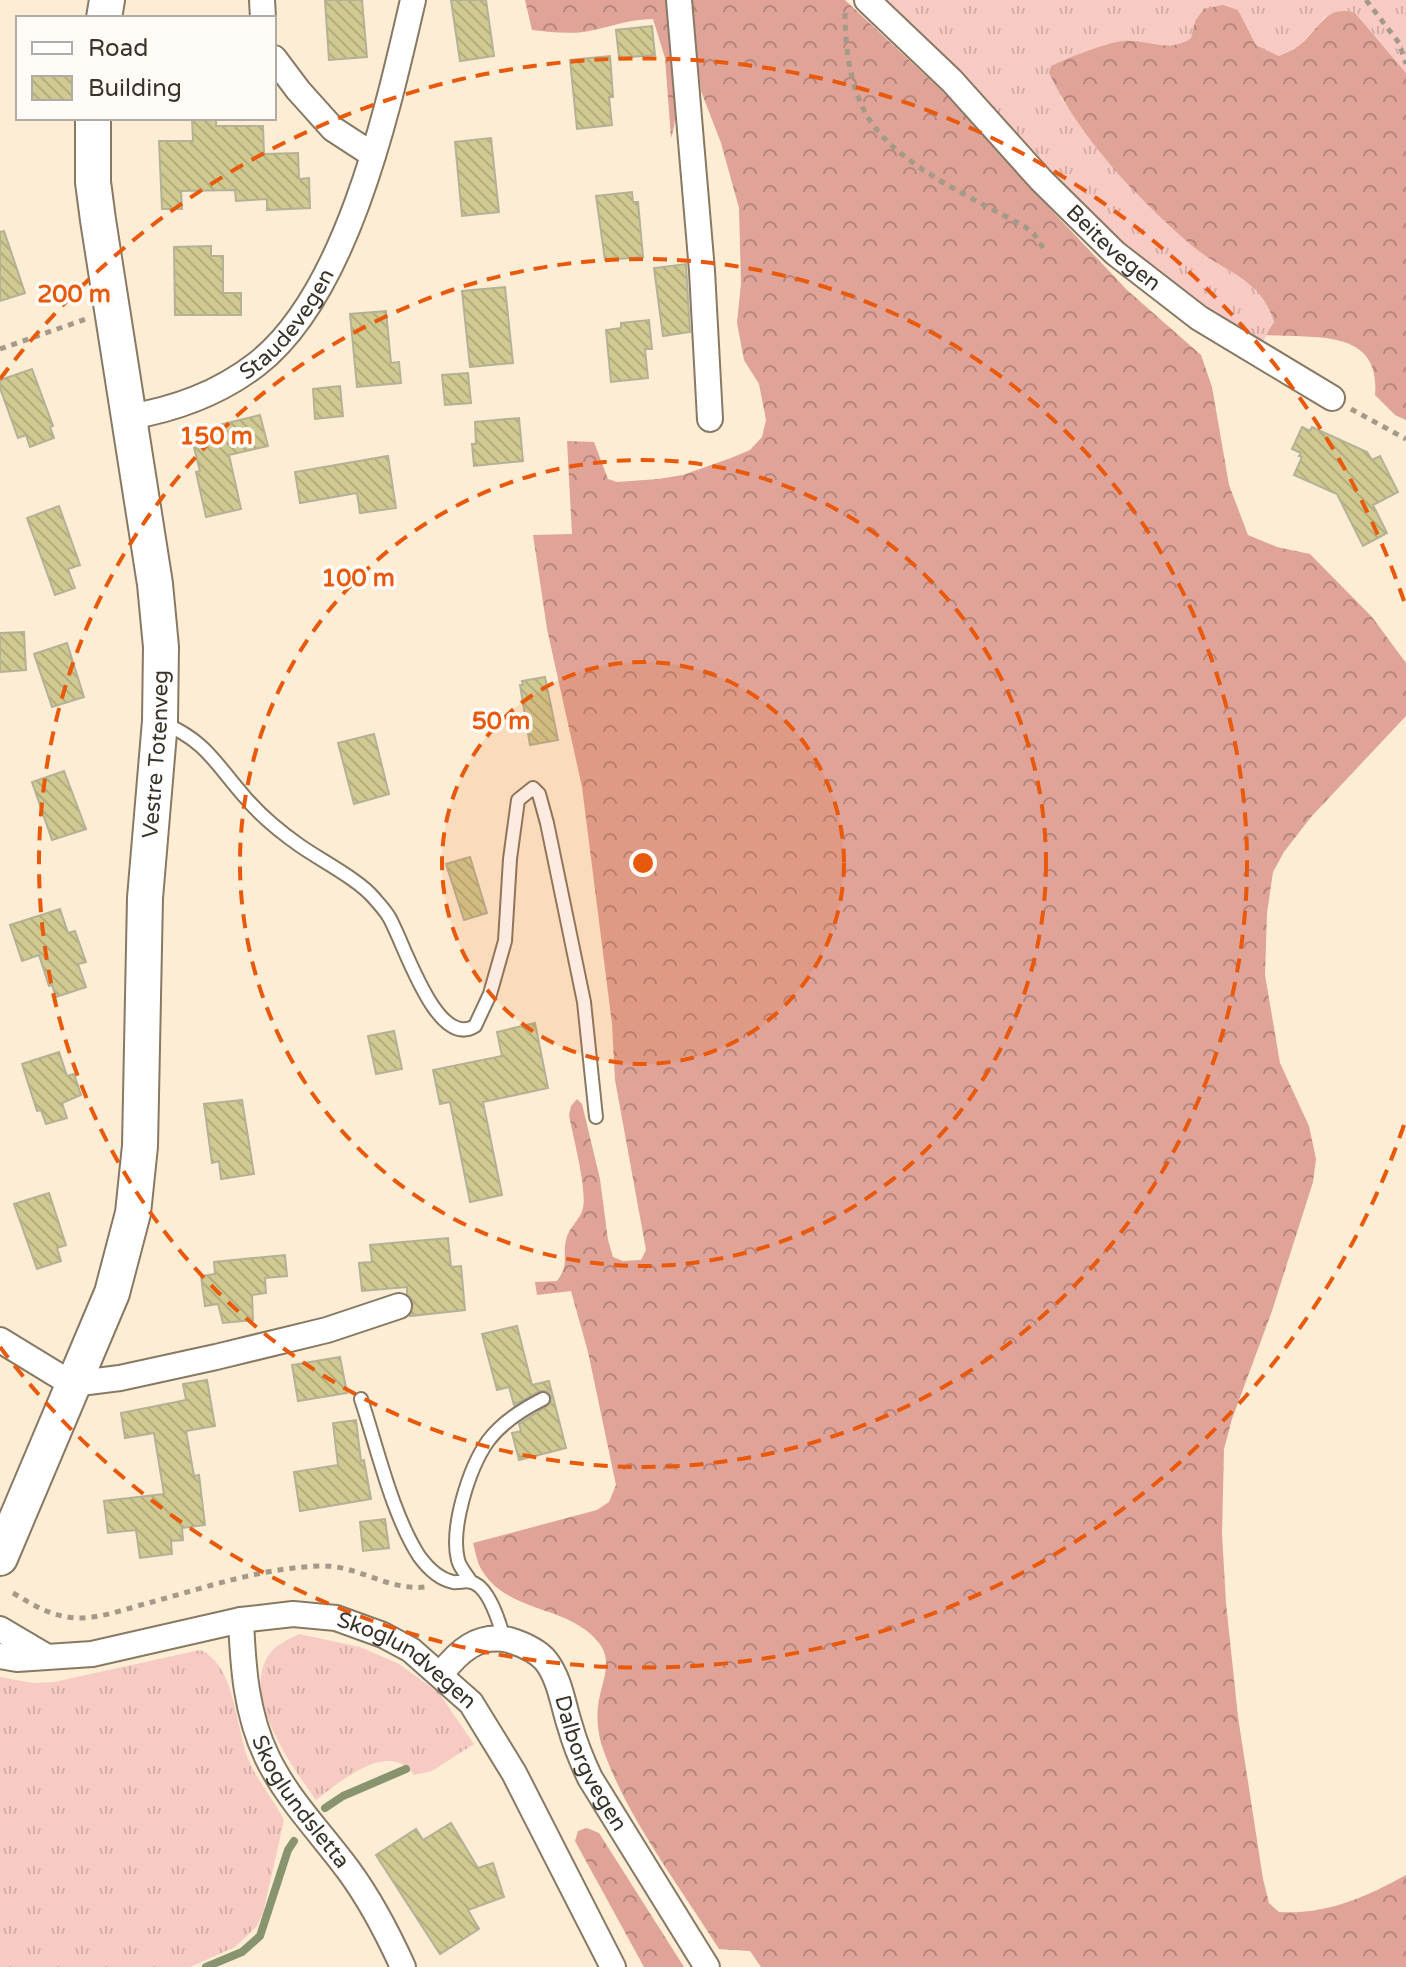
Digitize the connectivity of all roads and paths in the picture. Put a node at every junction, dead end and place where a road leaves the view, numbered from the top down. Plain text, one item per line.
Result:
1 (413, 0) edge
2 (679, 0) edge
3 (847, 0) edge
4 (867, 0) edge
5 (1366, 0) edge
6 (276, 61) edge
7 (1406, 64) edge
8 (93, 120) edge
9 (373, 155) junction
10 (1043, 248) dead end
11 (110, 311) junction
12 (0, 349) edge
13 (1332, 398) joint
14 (129, 417) junction
15 (710, 419) dead end
16 (1406, 439) edge
17 (160, 721) junction
18 (596, 1117) dead end
19 (399, 1306) dead end
20 (0, 1340) edge
21 (72, 1384) junction
22 (361, 1399) dead end
23 (543, 1399) dead end
24 (0, 1558) edge
25 (453, 1582) junction
26 (471, 1582) junction
27 (13, 1593) dead end
28 (241, 1620) junction
29 (0, 1629) edge
30 (504, 1639) junction
31 (44, 1655) junction
32 (0, 1656) edge
33 (441, 1674) junction
34 (403, 1967) edge
35 (613, 1967) edge
36 (707, 1967) edge

1 - 9 street, Staudevegen
2 - 15 street
3 - 10 path
4 - 13 street, Beitevegen
5 - 7 path
6 - 9 street
8 - 11 street, Vestre Totenveg
9 - 14 street, Staudevegen
11 - 12 path
11 - 14 street, Vestre Totenveg
13 - 16 path
14 - 17 street, Vestre Totenveg
17 - 18 lane
17 - 21 street, Vestre Totenveg
19 - 21 street
20 - 21 street
21 - 24 street, Vestre Totenveg
22 - 25 lane
23 - 26 lane
25 - 26 lane
25 - 27 path
26 - 30 lane
28 - 31 street, Skoglundvegen
28 - 33 street, Skoglundvegen
28 - 34 street, Skoglundsletta
29 - 31 street
30 - 33 street
30 - 36 street, Dalborgvegen
31 - 32 street, Skoglundvegen
33 - 35 street, Skoglundvegen

